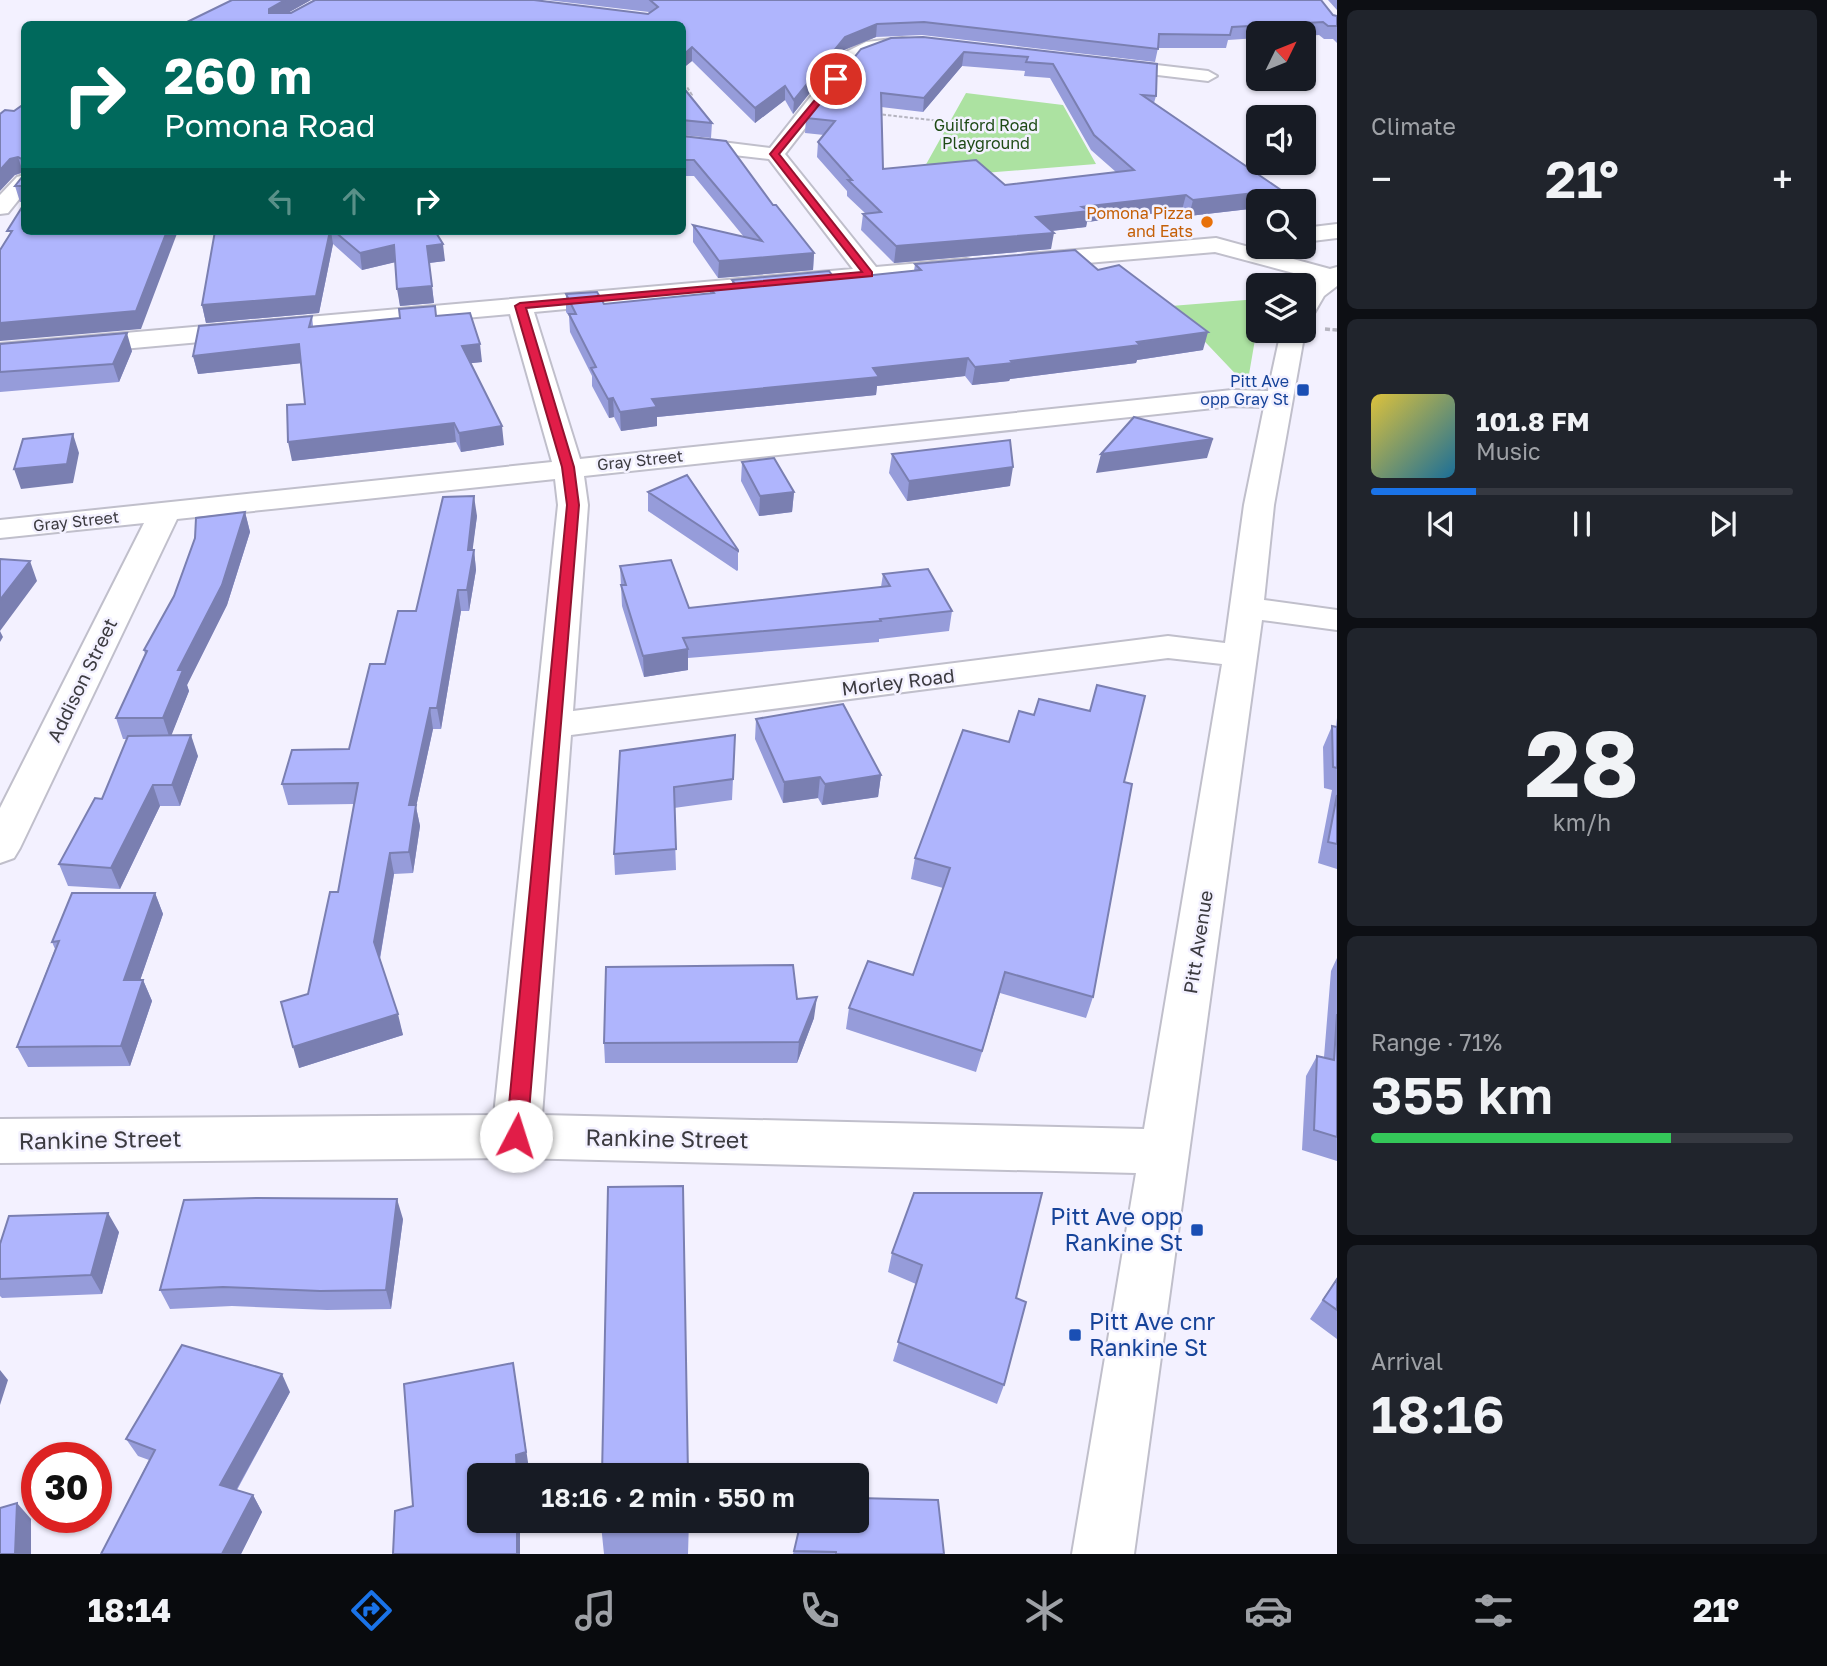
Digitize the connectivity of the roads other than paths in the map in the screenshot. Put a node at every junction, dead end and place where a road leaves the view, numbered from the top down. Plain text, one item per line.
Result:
1 (934, 45) edge
2 (1088, 62) edge
3 (1208, 76) dead end
4 (686, 143) edge
5 (775, 154) junction
6 (21, 184) edge
7 (0, 208) edge
8 (1337, 231) edge
9 (1316, 234) edge
10 (1246, 248) edge
11 (1285, 259) edge
12 (869, 274) junction
13 (1335, 275) edge
14 (1316, 291) edge
15 (520, 306) junction
16 (1291, 343) edge
17 (0, 352) edge
18 (1280, 400) junction
19 (568, 467) junction
20 (164, 512) junction
21 (0, 529) edge
22 (1248, 608) junction
23 (1337, 620) edge
24 (1241, 656) junction
25 (555, 725) junction
26 (0, 848) edge
27 (516, 1136) junction
28 (0, 1141) edge
29 (1166, 1152) junction
30 (1103, 1554) edge

1 - 5 street
2 - 3 street
4 - 5 street
5 - 12 street
6 - 7 street
8 - 9 street
10 - 12 street
11 - 13 street
12 - 15 street
13 - 14 street
15 - 17 street
15 - 19 street
16 - 18 street, Pitt Avenue
18 - 19 street, Gray Street
18 - 22 street, Pitt Avenue
19 - 20 street, Gray Street
19 - 25 street
20 - 21 street, Gray Street
20 - 26 street, Addison Street
22 - 23 street
22 - 24 street, Pitt Avenue
24 - 25 street, Morley Road
24 - 29 street, Pitt Avenue
25 - 27 street
27 - 28 street, Rankine Street
27 - 29 street, Rankine Street
29 - 30 street, Pitt Avenue

